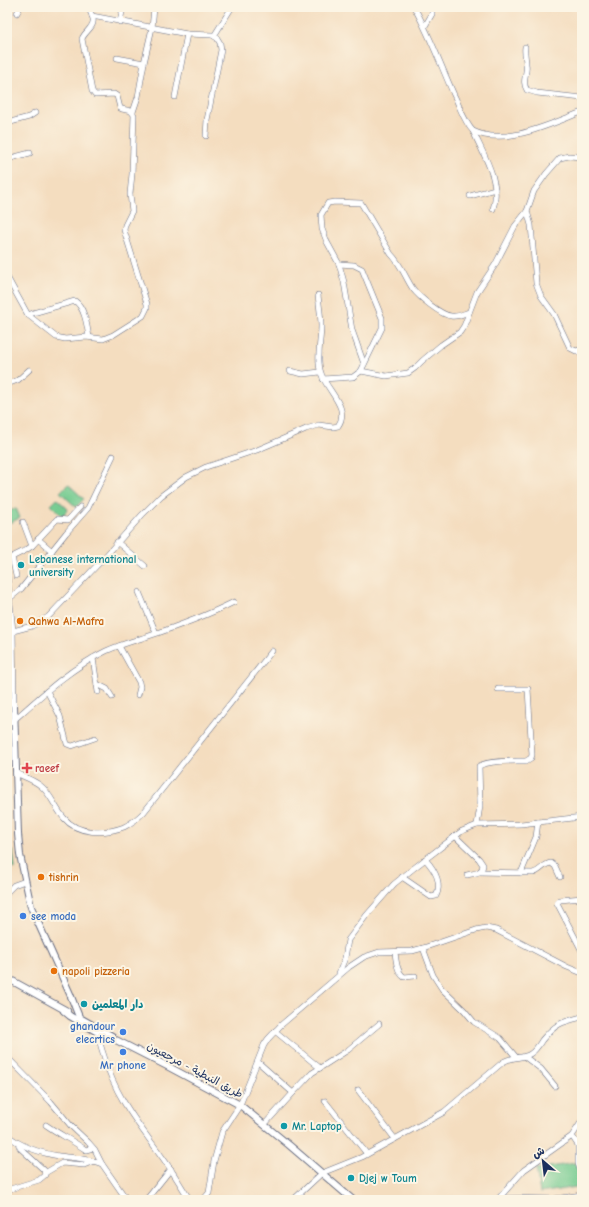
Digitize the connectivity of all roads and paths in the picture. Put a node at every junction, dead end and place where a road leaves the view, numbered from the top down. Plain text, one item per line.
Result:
1 (20, 7) edge
2 (88, 7) edge
3 (123, 7) edge
4 (232, 7) edge
5 (414, 7) edge
6 (432, 7) edge
7 (154, 8) edge
8 (17, 13) dead end
9 (92, 16) junction
10 (120, 22) junction
11 (425, 26) junction
12 (152, 28) junction
13 (187, 34) junction
14 (214, 36) junction
15 (525, 47) dead end
16 (117, 58) dead end
17 (144, 63) junction
18 (175, 97) dead end
19 (582, 98) edge
20 (35, 112) dead end
21 (133, 112) junction
22 (582, 112) edge
23 (7, 123) edge
24 (473, 131) junction
25 (206, 136) dead end
26 (30, 153) dead end
27 (582, 156) edge
28 (7, 159) edge
29 (495, 189) junction
30 (470, 196) dead end
31 (7, 200) edge
32 (7, 207) edge
33 (493, 209) dead end
34 (527, 211) junction
35 (339, 264) junction
36 (7, 277) edge
37 (318, 295) dead end
38 (469, 312) junction
39 (28, 315) junction
40 (89, 338) junction
41 (580, 350) edge
42 (582, 356) edge
43 (364, 364) junction
44 (29, 370) dead end
45 (290, 371) dead end
46 (361, 371) junction
47 (320, 372) junction
48 (323, 379) junction
49 (7, 384) edge
50 (113, 456) dead end
51 (80, 507) dead end
52 (23, 522) dead end
53 (38, 539) junction
54 (117, 542) junction
55 (32, 546) junction
56 (52, 551) junction
57 (145, 566) dead end
58 (7, 575) edge
59 (16, 576) dead end
60 (139, 592) dead end
61 (10, 598) junction
62 (234, 602) dead end
63 (12, 623) junction
64 (7, 629) edge
65 (13, 631) junction
66 (156, 633) junction
67 (119, 646) junction
68 (272, 651) dead end
69 (93, 658) junction
70 (97, 684) junction
71 (498, 689) dead end
72 (47, 691) junction
73 (98, 692) dead end
74 (138, 695) dead end
75 (112, 697) dead end
76 (7, 698) edge
77 (14, 705) junction
78 (14, 720) junction
79 (7, 724) edge
80 (95, 738) dead end
81 (16, 773) junction
82 (582, 817) edge
83 (538, 822) junction
84 (477, 825) junction
85 (455, 836) junction
86 (425, 859) junction
87 (479, 872) junction
88 (522, 873) junction
89 (467, 874) dead end
90 (402, 877) junction
91 (560, 877) dead end
92 (25, 881) junction
93 (7, 892) edge
94 (582, 898) edge
95 (423, 948) junction
96 (582, 951) edge
97 (395, 952) junction
98 (582, 973) edge
99 (338, 976) junction
100 (415, 976) dead end
101 (7, 978) edge
102 (582, 1017) edge
103 (82, 1021) junction
104 (379, 1024) dead end
105 (100, 1031) junction
106 (275, 1031) junction
107 (525, 1056) junction
108 (516, 1057) junction
109 (8, 1061) edge
110 (258, 1062) junction
111 (320, 1068) junction
112 (555, 1086) dead end
113 (358, 1090) dead end
114 (293, 1093) junction
115 (325, 1101) dead end
116 (240, 1105) junction
117 (582, 1120) edge
118 (264, 1124) junction
119 (46, 1125) dead end
120 (7, 1135) edge
121 (572, 1136) junction
122 (395, 1139) junction
123 (18, 1143) junction
124 (93, 1148) junction
125 (367, 1154) junction
126 (94, 1161) junction
127 (102, 1164) junction
128 (170, 1168) junction
129 (46, 1173) junction
130 (322, 1173) junction
131 (582, 1177) edge
132 (7, 1190) edge
133 (582, 1195) edge
134 (496, 1199) edge
135 (127, 1200) edge
136 (146, 1200) edge
137 (190, 1200) edge
138 (194, 1200) edge
139 (203, 1200) edge
140 (293, 1200) edge
141 (353, 1200) edge

1 - 8 street
2 - 9 street
3 - 10 street
4 - 14 street
5 - 11 street
6 - 11 street
7 - 12 street
9 - 10 street
9 - 21 street
10 - 12 street
11 - 24 street
12 - 13 street
12 - 17 street
13 - 14 street
13 - 18 street
14 - 25 street
15 - 19 street
16 - 17 street
17 - 21 street
20 - 23 street
21 - 40 street
22 - 24 street
24 - 29 street
26 - 28 street
27 - 34 street
29 - 30 street
29 - 33 street
31 - 32 street
34 - 38 street
34 - 41 street
35 - 38 street
35 - 43 street
35 - 43 street
36 - 39 street
37 - 47 street
38 - 46 street
39 - 40 street
39 - 40 street
41 - 42 street
43 - 46 street
44 - 49 street
45 - 47 street
46 - 48 street
47 - 48 street
48 - 54 street
50 - 56 street
51 - 53 street
52 - 55 street
53 - 55 street
53 - 56 street
54 - 57 street
54 - 65 street
55 - 59 street
56 - 61 street
58 - 61 street
60 - 66 street
61 - 63 street
62 - 66 street
63 - 64 street
63 - 65 street
65 - 77 street
66 - 67 street
67 - 69 street
67 - 74 street
68 - 81 street
69 - 70 street
69 - 72 street
70 - 73 street
70 - 75 street
71 - 84 street
72 - 78 street
72 - 80 street
76 - 77 main road
77 - 78 main road
78 - 79 street
78 - 81 main road
81 - 92 main road
82 - 83 street
83 - 84 street
83 - 88 street
84 - 85 street
85 - 86 street
85 - 87 street
86 - 90 street
86 - 90 street
87 - 88 street
87 - 89 street
88 - 91 street
90 - 99 street
92 - 93 street
92 - 103 main road
94 - 96 street
95 - 97 street
95 - 98 street
95 - 108 street
97 - 99 street
97 - 100 street
99 - 106 street
101 - 103 main road, طريق النبطية - مرجعيون
102 - 107 street
103 - 105 main road, طريق النبطية - مرجعيون
104 - 111 street
105 - 116 main road, طريق النبطية - مرجعيون
105 - 128 street
106 - 110 street
106 - 111 street
107 - 108 street
107 - 112 street
108 - 122 street
109 - 124 street
110 - 114 street
110 - 116 street
111 - 114 street
113 - 122 street
114 - 118 street
115 - 125 street
116 - 118 main road, طريق النبطية - مرجعيون
116 - 139 street
117 - 121 street
118 - 130 main road, طريق النبطية - مرجعيون
119 - 124 street
120 - 123 street
121 - 131 street
121 - 134 street
122 - 125 street
123 - 126 street
123 - 129 street
124 - 127 street
125 - 130 street
126 - 127 street
126 - 129 street
127 - 135 street
128 - 136 street
128 - 137 street
128 - 138 street
129 - 132 street
130 - 140 street
130 - 141 main road, طريق النبطية - مرجعيون
133 - 134 street

